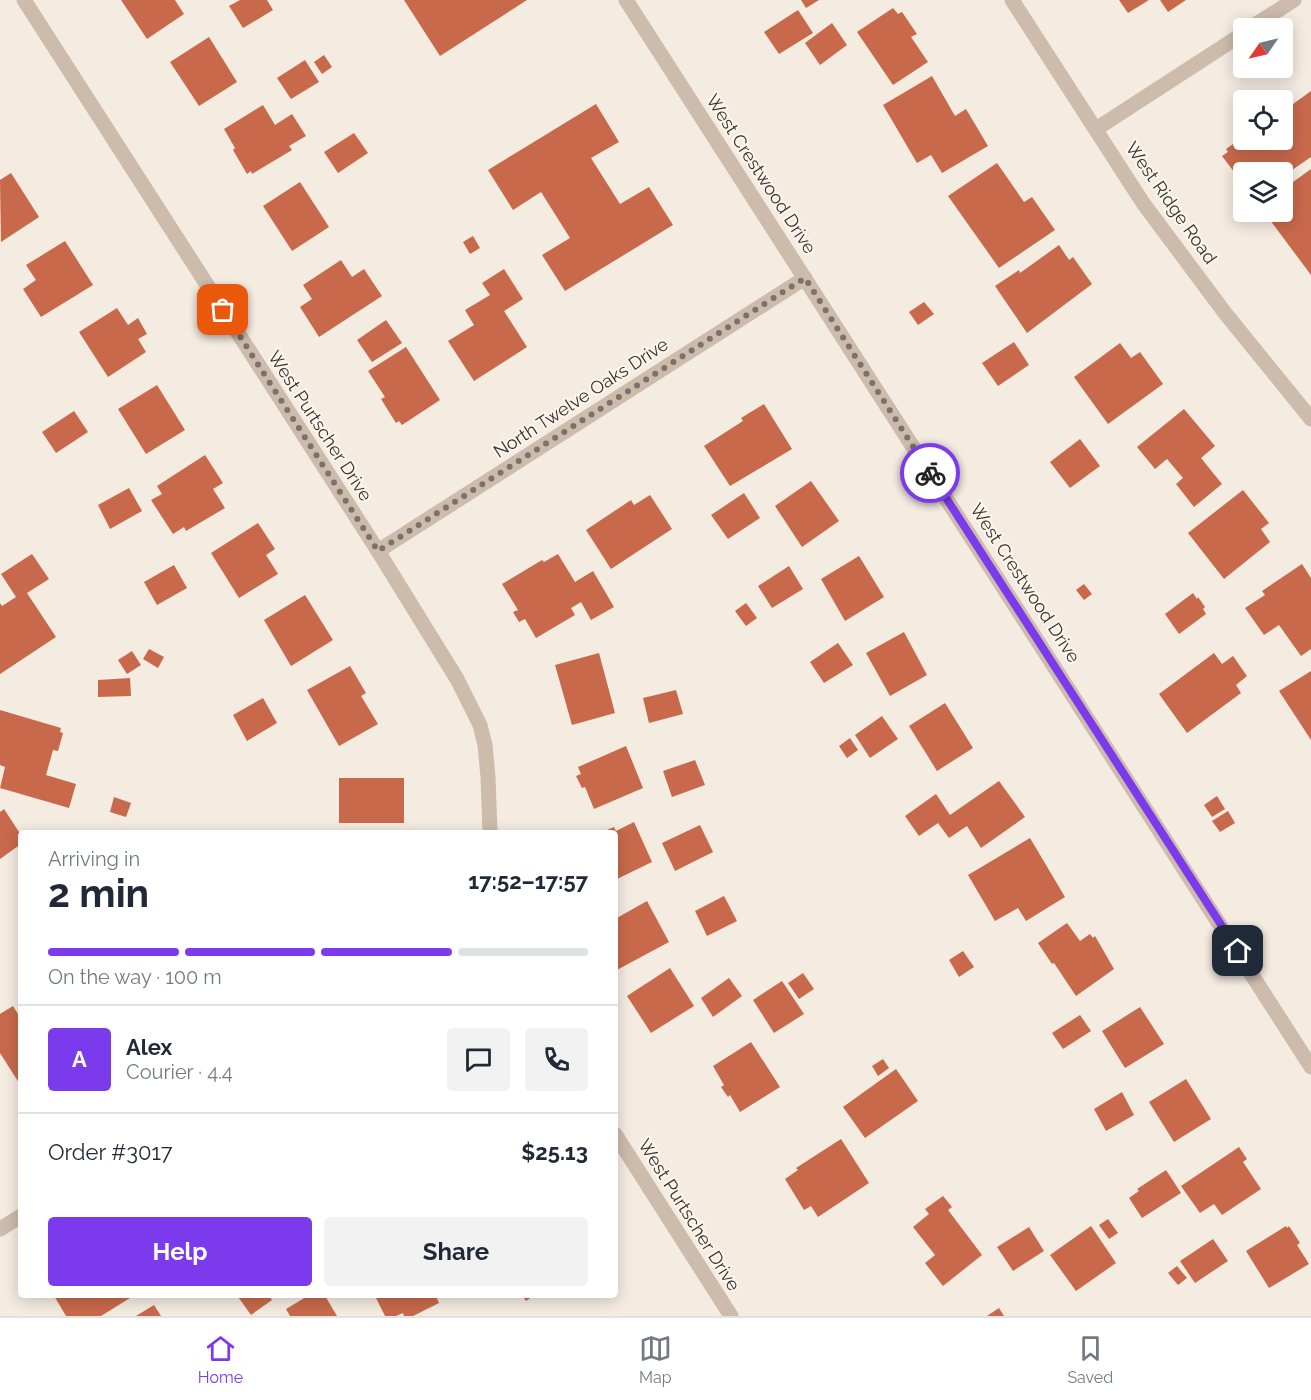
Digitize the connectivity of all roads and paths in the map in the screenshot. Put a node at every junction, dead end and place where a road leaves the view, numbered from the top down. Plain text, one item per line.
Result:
1 (24, 0) edge
2 (626, 0) edge
3 (1012, 0) edge
4 (1294, 0) edge
5 (1266, 18) edge
6 (1233, 40) edge
7 (1096, 129) junction
8 (805, 278) junction
9 (1311, 419) edge
10 (378, 551) junction
11 (490, 830) edge
12 (1311, 1066) edge
13 (618, 1139) edge
14 (18, 1218) edge
15 (0, 1229) edge
16 (731, 1316) edge

1 - 10 street, West Purtscher Drive
2 - 8 street, West Crestwood Drive
3 - 7 street, West Ridge Road
4 - 5 street
6 - 7 street
7 - 9 street, West Ridge Road
8 - 10 street, North Twelve Oaks Drive
8 - 12 street, West Crestwood Drive
10 - 11 street, West Purtscher Drive
13 - 16 street, West Purtscher Drive
14 - 15 street

